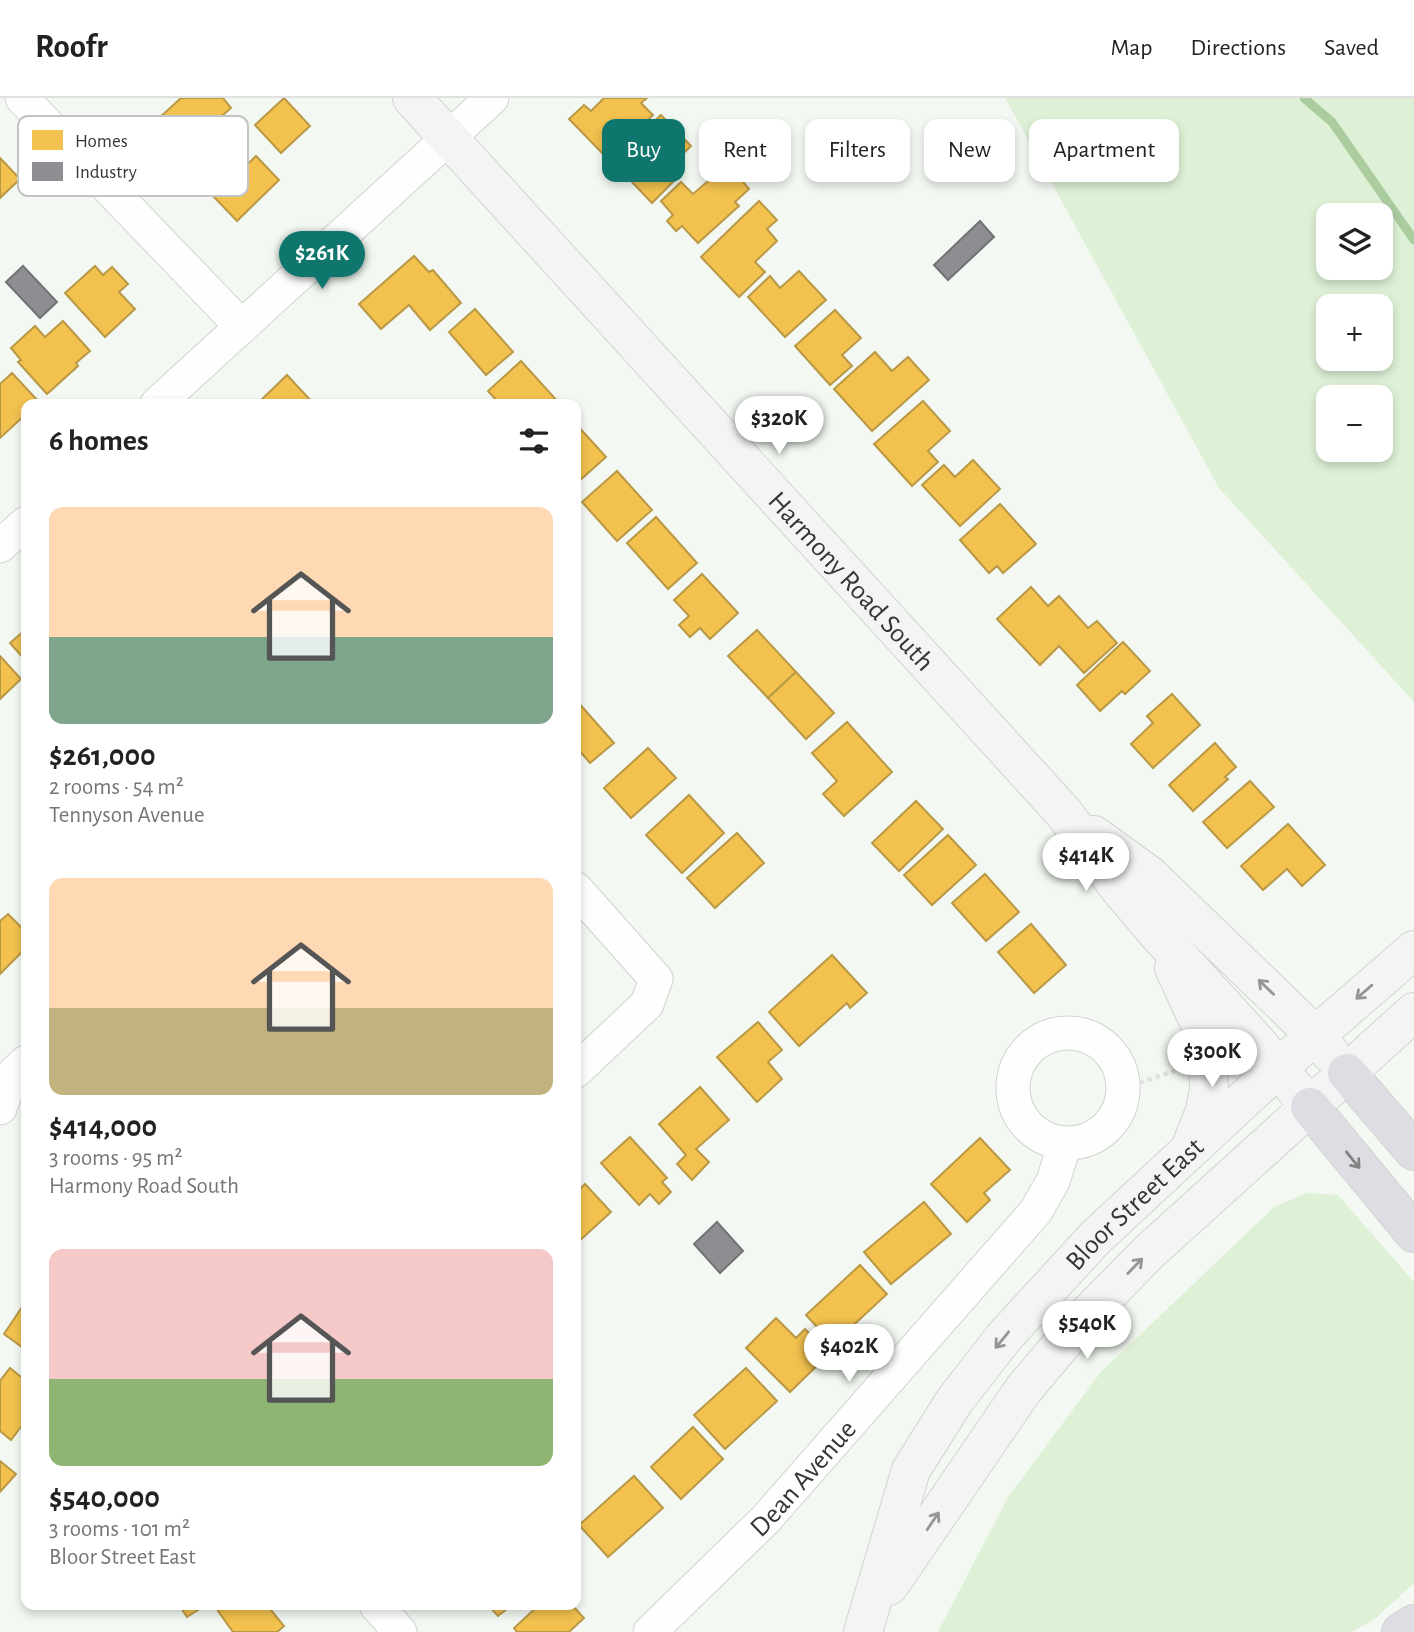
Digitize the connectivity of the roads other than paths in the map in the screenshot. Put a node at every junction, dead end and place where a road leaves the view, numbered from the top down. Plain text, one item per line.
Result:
1 (22, 98) edge
2 (412, 98) edge
3 (492, 98) edge
4 (39, 116) edge
5 (449, 138) junction
6 (116, 196) edge
7 (242, 327) junction
8 (163, 399) edge
9 (21, 528) edge
10 (0, 547) edge
11 (1064, 813) junction
12 (581, 896) edge
13 (1158, 934) junction
14 (1414, 950) edge
15 (1414, 1012) edge
16 (1315, 1035) junction
17 (581, 1066) edge
18 (21, 1067) edge
19 (1278, 1068) junction
20 (1347, 1073) junction
21 (1310, 1107) junction
22 (0, 1108) edge
23 (1065, 1143) junction
24 (1414, 1152) edge
25 (1188, 1153) junction
26 (1414, 1233) edge
27 (380, 1610) edge
28 (1414, 1624) edge
29 (865, 1625) edge
30 (400, 1632) edge
31 (650, 1632) edge
32 (1401, 1632) edge

1 - 4 street
2 - 5 main road, Harmony Road South
3 - 5 street
5 - 7 street
5 - 11 main road, Harmony Road South
6 - 7 street
7 - 8 street
9 - 10 street
11 - 13 main road, Harmony Road South
16 -> 11 main road, Harmony Road South
12 - 17 street
13 - 19 main road, Harmony Road South
13 - 25 main road
14 -> 16 main road, Bloor Street East
15 - 20 main road, Bloor Street East
16 - 19 main road, Bloor Street East
16 - 20 main road, Harmony Road South
18 - 22 street
19 - 21 main road, Harmony Road South
19 - 25 main road, Bloor Street East
20 - 21 main road, Bloor Street East
20 - 24 highway
21 -> 26 highway
29 -> 21 main road, Bloor Street East
23 - 23 street
23 - 31 street, Dean Avenue
25 -> 29 main road, Bloor Street East
27 - 30 street
28 - 32 highway

